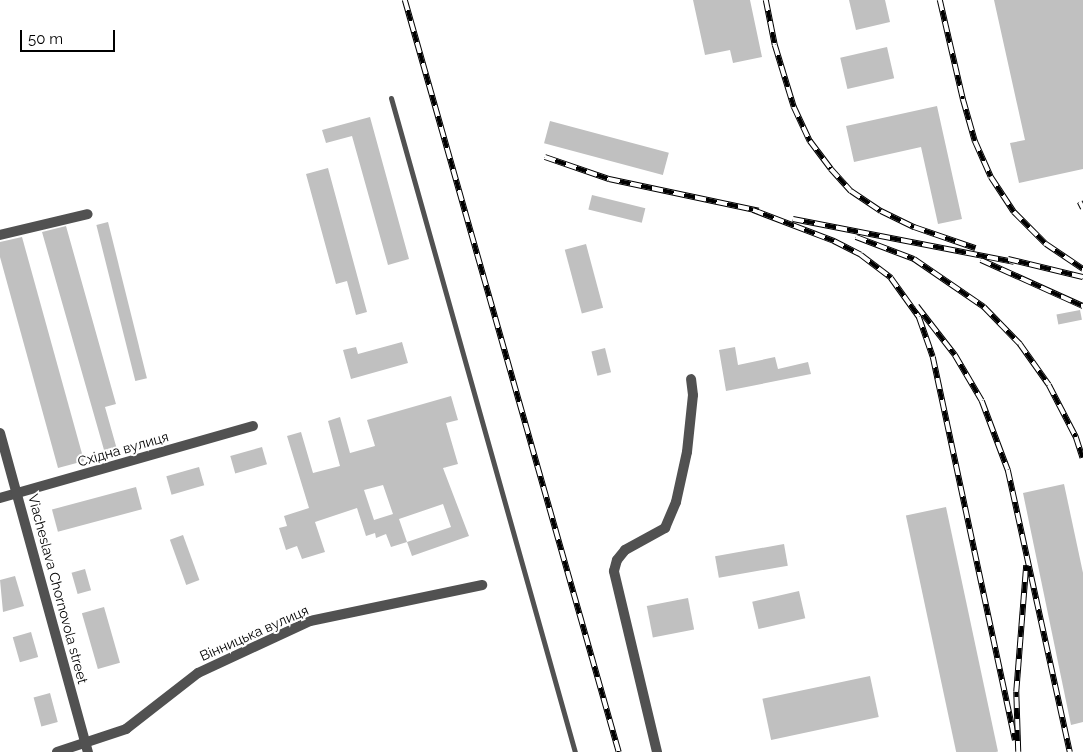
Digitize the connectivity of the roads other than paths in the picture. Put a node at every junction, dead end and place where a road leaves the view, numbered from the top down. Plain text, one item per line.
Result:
1 (391, 98) dead end
2 (88, 214) dead end
3 (0, 235) edge
4 (691, 379) dead end
5 (253, 426) dead end
6 (0, 434) edge
7 (17, 493) junction
8 (0, 498) edge
9 (482, 585) dead end
10 (87, 748) edge
11 (58, 752) edge
12 (575, 752) edge
13 (657, 752) edge

1 - 12 lane
2 - 3 street
4 - 13 street
5 - 7 street, Східна вулиця
6 - 7 street, Viacheslava Chornovola street
7 - 8 street, Східна вулиця
7 - 10 street, Viacheslava Chornovola street
9 - 10 street, Вінницька вулиця
10 - 11 street, Вінницька вулиця

